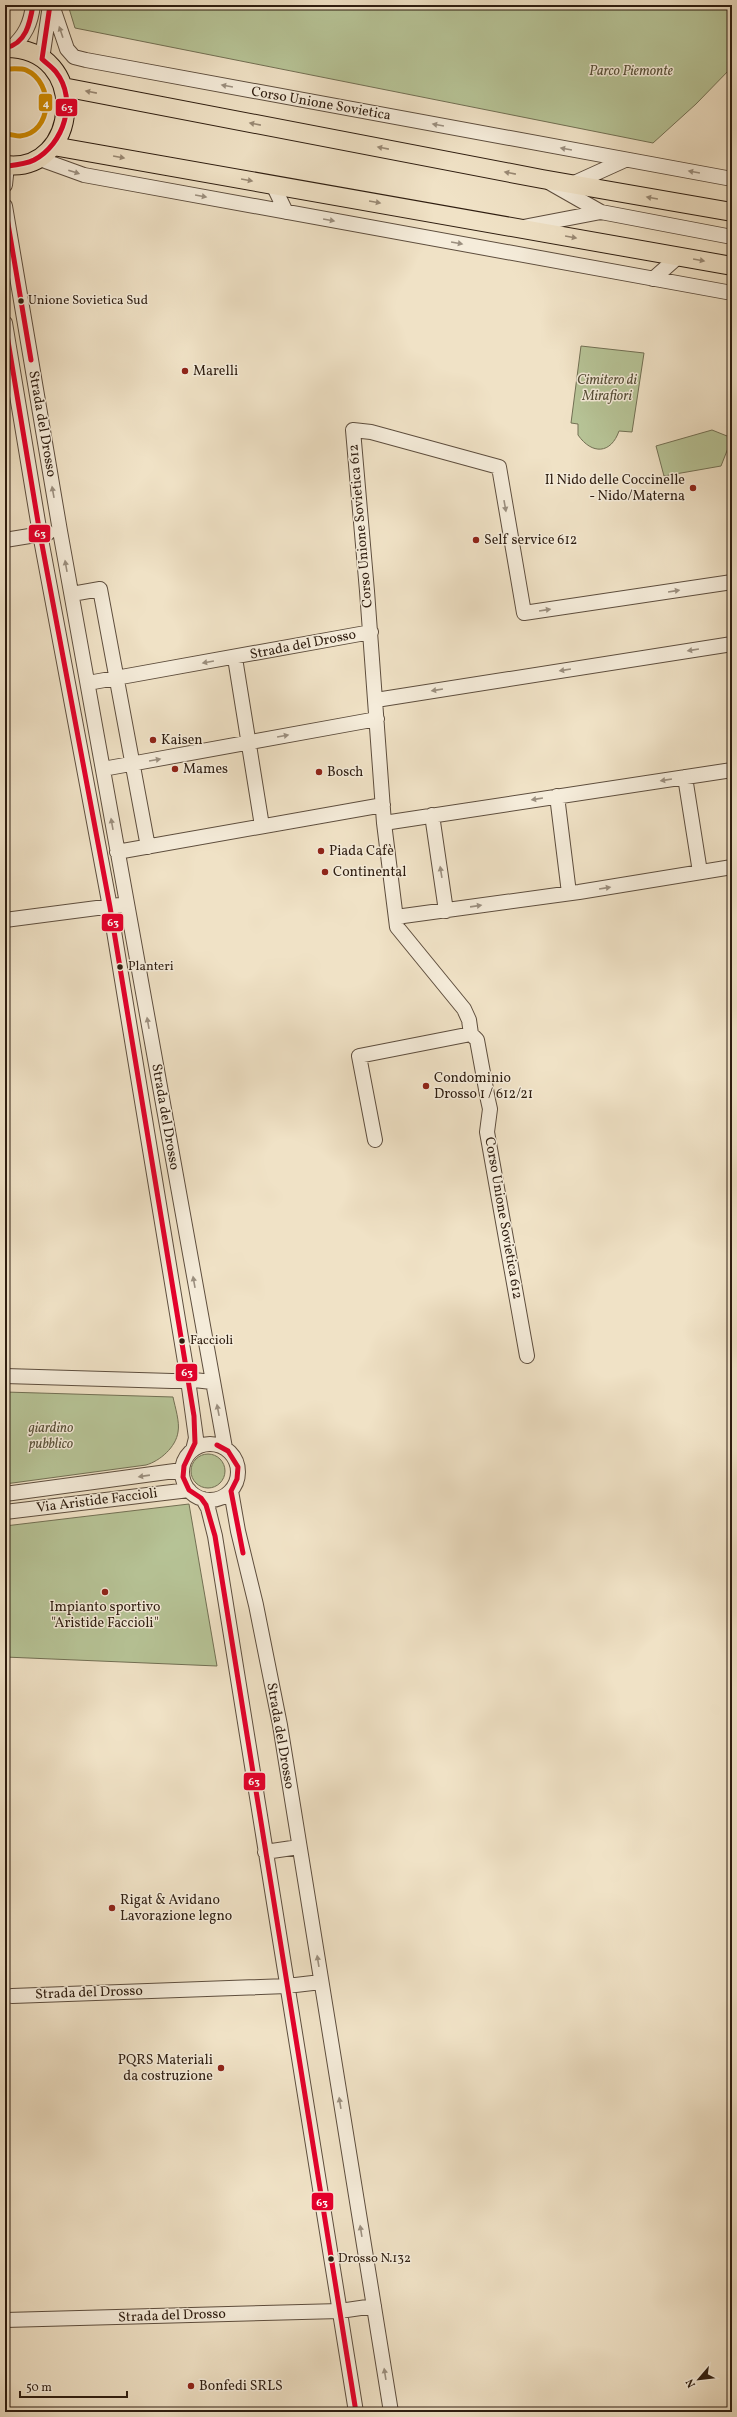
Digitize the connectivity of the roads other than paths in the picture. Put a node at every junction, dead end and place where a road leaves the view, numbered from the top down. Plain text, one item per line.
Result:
1 (33, 5) edge
2 (51, 5) edge
3 (8, 48) edge
4 (42, 59) junction
5 (63, 87) junction
6 (53, 146) junction
7 (37, 158) junction
8 (625, 160) junction
9 (6, 166) edge
10 (542, 179) junction
11 (732, 179) edge
12 (572, 184) junction
13 (5, 185) edge
14 (273, 185) junction
15 (5, 206) edge
16 (286, 212) junction
17 (601, 212) junction
18 (732, 212) edge
19 (518, 228) junction
20 (732, 237) edge
21 (679, 256) junction
22 (732, 266) edge
23 (653, 279) junction
24 (732, 293) edge
25 (5, 323) edge
26 (60, 531) junction
27 (40, 534) junction
28 (5, 540) edge
29 (732, 582) edge
30 (72, 594) junction
31 (370, 632) junction
32 (732, 644) edge
33 (235, 658) junction
34 (116, 678) junction
35 (88, 683) junction
36 (376, 700) junction
37 (377, 719) junction
38 (250, 742) junction
39 (133, 764) junction
40 (103, 769) junction
41 (732, 770) edge
42 (685, 777) junction
43 (557, 796) junction
44 (383, 805) junction
45 (432, 815) junction
46 (384, 823) junction
47 (262, 826) junction
48 (148, 847) junction
49 (117, 852) junction
50 (732, 867) edge
51 (700, 872) junction
52 (569, 893) junction
53 (127, 904) junction
54 (110, 907) junction
55 (446, 910) junction
56 (396, 917) junction
57 (5, 920) edge
58 (471, 1034) junction
59 (375, 1140) dead end
60 (527, 1356) dead end
61 (5, 1376) edge
62 (188, 1380) junction
63 (212, 1382) junction
64 (225, 1448) junction
65 (193, 1450) junction
66 (182, 1470) junction
67 (189, 1490) junction
68 (231, 1490) junction
69 (5, 1494) edge
70 (203, 1499) junction
71 (5, 1512) edge
72 (299, 1847) junction
73 (265, 1852) junction
74 (321, 1982) junction
75 (287, 1986) junction
76 (12, 1996) dead end
77 (374, 2306) junction
78 (340, 2311) junction
79 (5, 2320) edge
80 (356, 2412) edge
81 (391, 2412) edge

1 - 3 street
2 - 4 street
8 -> 2 street, Corso Unione Sovietica
3 - 4 main road
4 - 5 main road
5 - 6 main road
10 -> 5 main road
6 - 7 main road
6 -> 14 main road
7 - 9 main road
7 -> 16 street
11 -> 8 street, Corso Unione Sovietica
8 - 12 street
9 - 13 street
10 - 12 main road
10 - 17 street
18 -> 12 main road
14 - 16 street
14 -> 19 main road
26 -> 15 street, Strada del Drosso
16 -> 23 street
17 - 19 street
17 - 20 street
19 -> 21 main road
21 -> 22 main road
21 - 23 street
23 - 24 street
25 - 27 street, Strada del Drosso
26 - 27 street
30 -> 26 street, Strada del Drosso
27 - 28 street
27 - 54 street, Strada del Drosso
31 -> 29 street, Corso Unione Sovietica 612
30 - 34 street
30 - 35 street, Strada del Drosso
31 - 33 street, Strada del Drosso
31 - 36 street, Corso Unione Sovietica 612
32 -> 36 street
33 -> 34 street, Strada del Drosso
33 - 38 street, Strada del Drosso
34 - 35 street, Strada del Drosso
34 - 39 street
35 - 40 street, Strada del Drosso
36 - 37 street, Corso Unione Sovietica 612
38 -> 37 street
37 - 44 street, Corso Unione Sovietica 612
39 -> 38 street
38 - 47 street, Strada del Drosso
39 - 40 street
39 - 48 street
49 -> 40 street, Strada del Drosso
41 - 42 street
42 -> 43 street
42 - 51 street
43 -> 45 street
43 - 52 street
44 - 46 street, Corso Unione Sovietica 612
44 - 47 street
45 - 46 street
55 -> 45 street
46 - 56 street, Corso Unione Sovietica 612
47 - 48 street
48 - 49 street
49 - 53 street, Strada del Drosso
50 - 51 street
52 -> 51 street
55 -> 52 street
53 - 54 street
63 -> 53 street, Strada del Drosso
54 - 57 street
54 - 62 street, Strada del Drosso
55 - 56 street
56 - 58 street, Corso Unione Sovietica 612
58 - 59 street
58 - 60 street, Corso Unione Sovietica 612
61 - 62 street
62 - 63 street
62 - 65 street, Strada del Drosso
64 -> 63 street, Strada del Drosso
64 - 65 street
64 - 68 street
65 - 66 street
66 - 67 street
66 -> 69 street, Via Aristide Faccioli
67 - 70 street
67 - 71 street, Via Aristide Faccioli
68 - 70 street
68 - 72 street, Strada del Drosso
70 - 73 street
72 - 73 street
74 -> 72 street, Strada del Drosso
73 - 75 street
74 - 75 street, Strada del Drosso
77 -> 74 street, Strada del Drosso
75 - 76 street, Strada del Drosso
75 - 78 street
77 - 78 street, Strada del Drosso
81 -> 77 street, Strada del Drosso
78 - 79 street, Strada del Drosso
78 - 80 street

